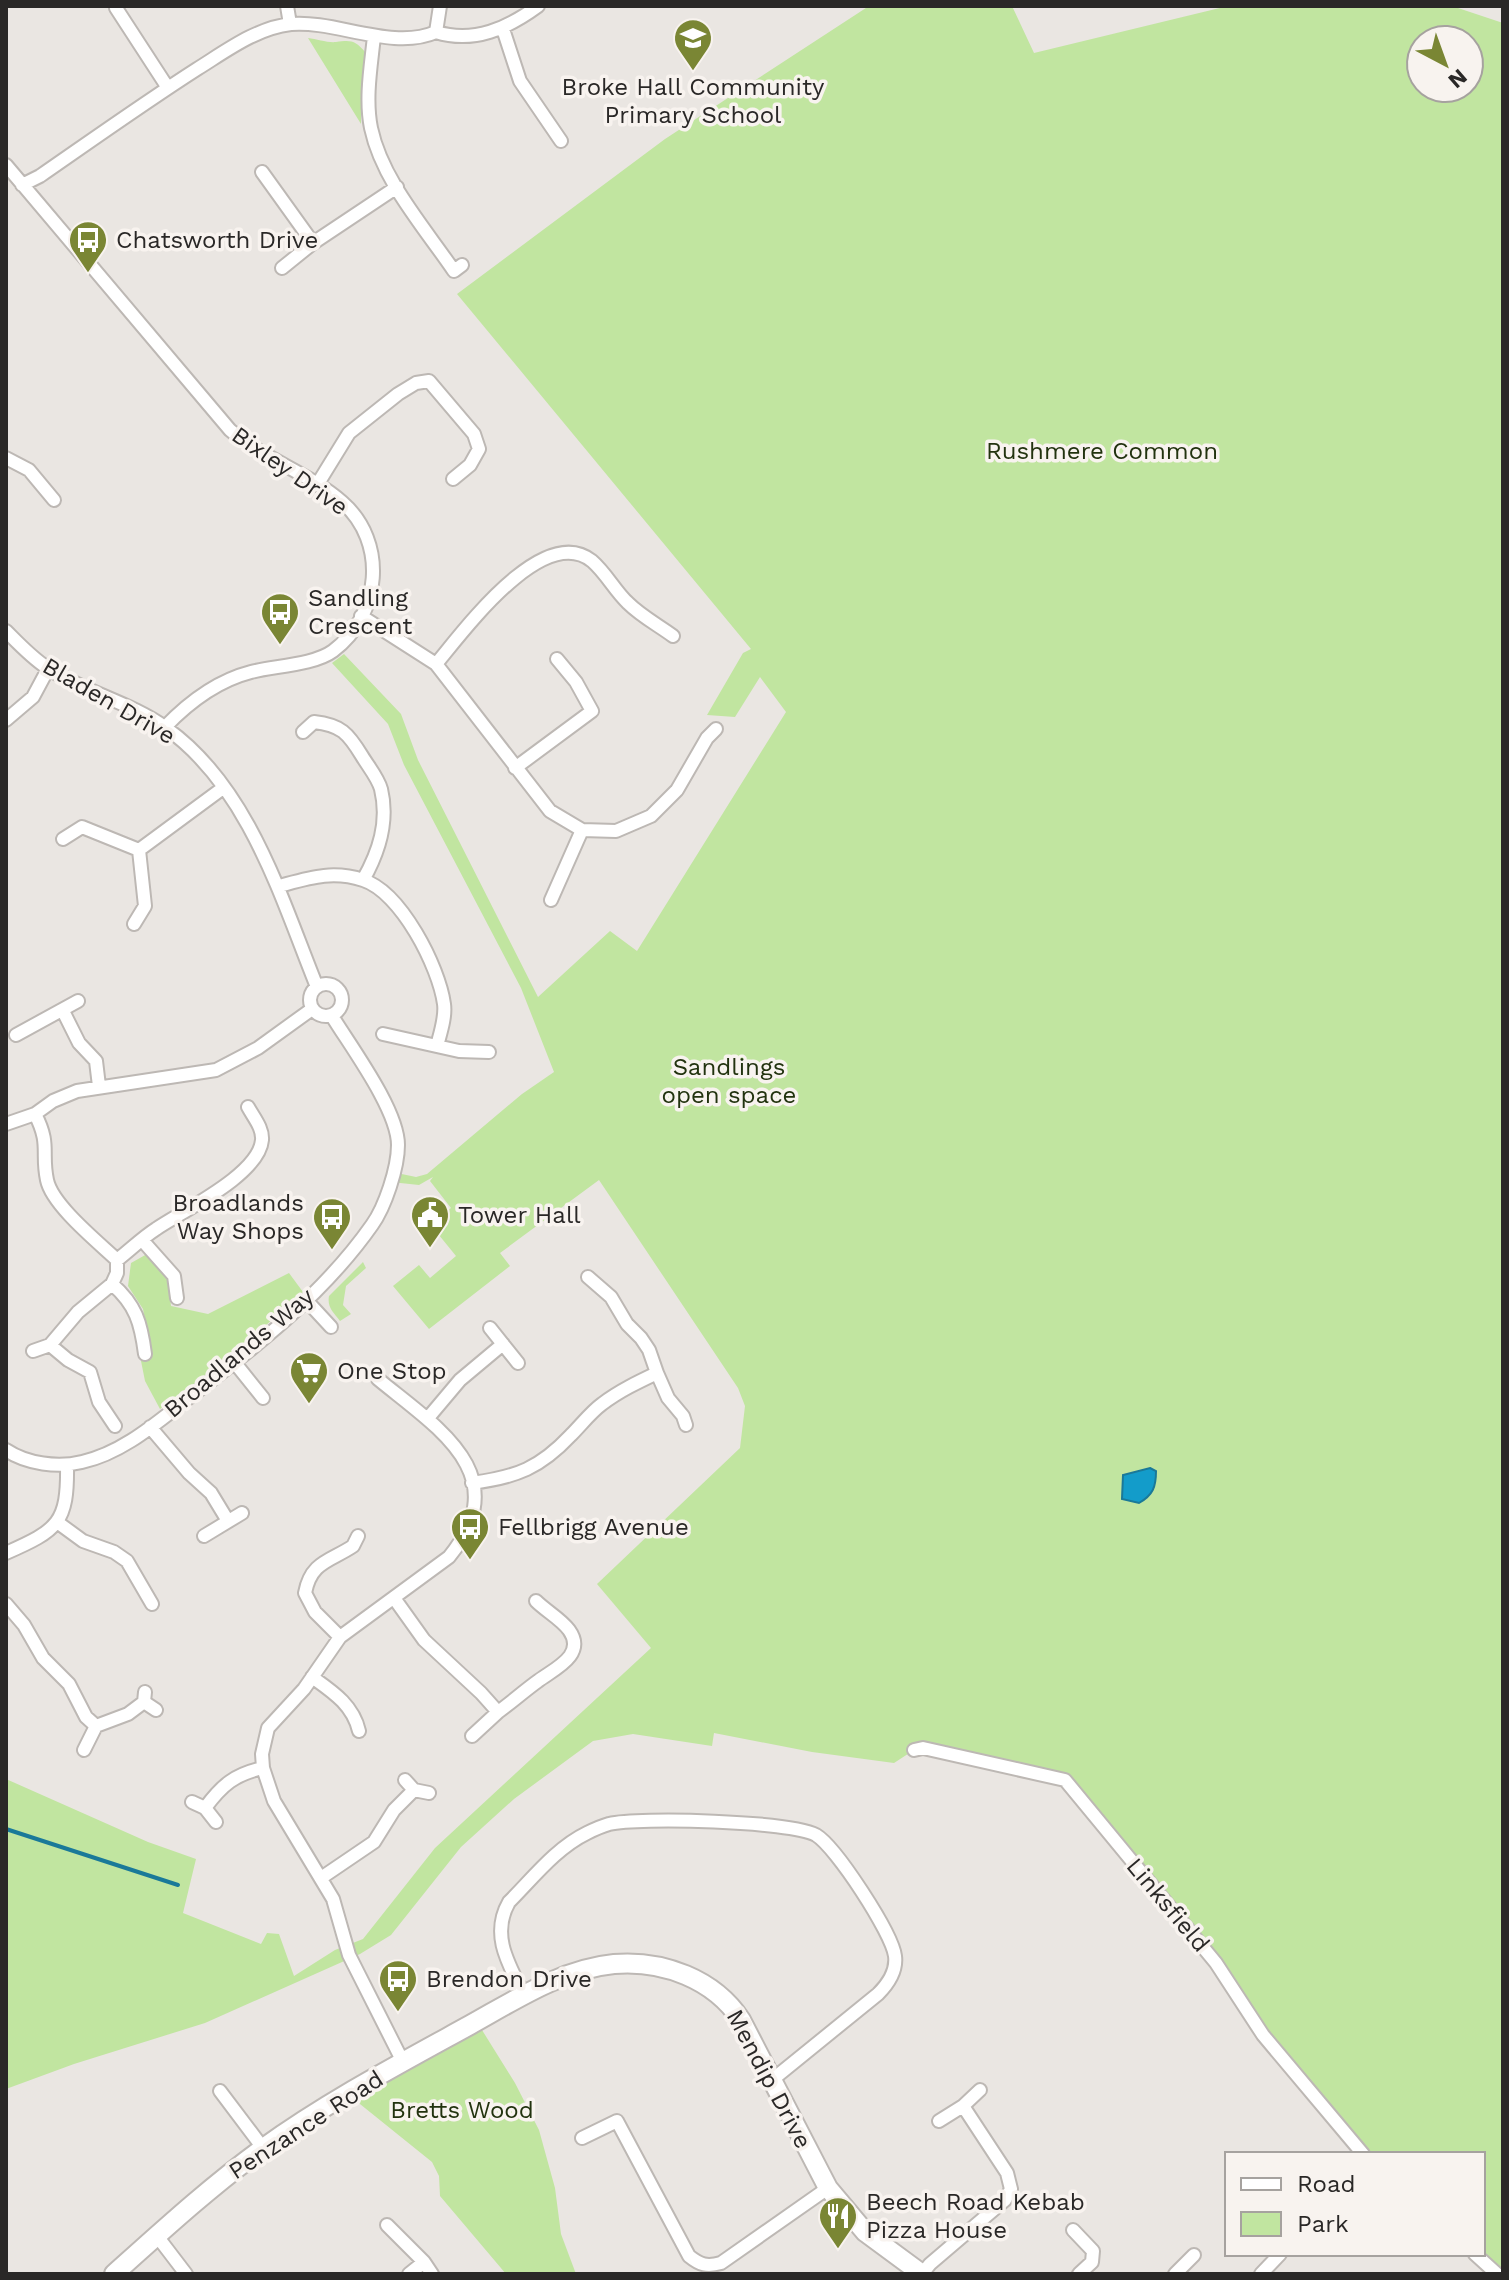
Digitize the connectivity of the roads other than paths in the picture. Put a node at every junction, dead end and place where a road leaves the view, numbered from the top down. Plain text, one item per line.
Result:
1 (287, 6) edge
2 (440, 6) edge
3 (538, 6) edge
4 (116, 8) edge
5 (290, 24) junction
6 (503, 29) junction
7 (436, 32) junction
8 (374, 36) junction
9 (168, 88) junction
10 (561, 141) dead end
11 (6, 165) edge
12 (262, 172) dead end
13 (22, 185) junction
14 (397, 187) junction
15 (313, 243) junction
16 (462, 265) dead end
17 (282, 268) dead end
18 (6, 458) edge
19 (453, 479) dead end
20 (317, 485) junction
21 (54, 500) dead end
22 (361, 616) junction
23 (6, 631) edge
24 (673, 636) dead end
25 (557, 659) dead end
26 (436, 664) junction
27 (48, 669) junction
28 (6, 720) edge
29 (165, 727) junction
30 (716, 729) dead end
31 (303, 732) dead end
32 (515, 768) junction
33 (223, 788) junction
34 (582, 830) junction
35 (63, 839) dead end
36 (139, 850) junction
37 (363, 880) junction
38 (279, 886) junction
39 (551, 900) dead end
40 (134, 924) dead end
41 (317, 987) junction
42 (78, 1001) dead end
43 (312, 1009) junction
44 (63, 1011) junction
45 (332, 1016) junction
46 (383, 1034) dead end
47 (16, 1035) dead end
48 (437, 1046) junction
49 (489, 1052) dead end
50 (99, 1086) junction
51 (248, 1107) dead end
52 (35, 1114) junction
53 (6, 1124) edge
54 (142, 1240) junction
55 (117, 1260) junction
56 (588, 1277) dead end
57 (112, 1284) junction
58 (177, 1298) dead end
59 (306, 1300) junction
60 (331, 1327) dead end
61 (490, 1328) dead end
62 (503, 1344) junction
63 (50, 1345) junction
64 (33, 1351) dead end
65 (145, 1354) dead end
66 (235, 1363) junction
67 (518, 1363) dead end
68 (657, 1373) junction
69 (378, 1379) dead end
70 (263, 1398) dead end
71 (428, 1418) junction
72 (686, 1425) dead end
73 (115, 1426) dead end
74 (150, 1427) junction
75 (6, 1450) edge
76 (67, 1465) junction
77 (472, 1483) junction
78 (242, 1513) dead end
79 (228, 1521) junction
80 (57, 1522) junction
81 (204, 1536) dead end
82 (358, 1536) dead end
83 (6, 1553) edge
84 (534, 1597) dead end
85 (394, 1598) junction
86 (6, 1604) edge
87 (167, 1610) dead end
88 (340, 1637) junction
89 (312, 1677) junction
90 (156, 1710) dead end
91 (498, 1712) junction
92 (96, 1726) junction
93 (359, 1731) dead end
94 (472, 1736) dead end
95 (84, 1750) dead end
96 (914, 1750) dead end
97 (263, 1768) junction
98 (429, 1793) dead end
99 (192, 1802) dead end
100 (205, 1808) junction
101 (216, 1822) dead end
102 (321, 1878) junction
103 (524, 1995) junction
104 (474, 2023) joint
105 (403, 2062) junction
106 (772, 2080) junction
107 (980, 2090) dead end
108 (220, 2091) dead end
109 (963, 2106) junction
110 (939, 2121) dead end
111 (582, 2138) dead end
112 (263, 2148) junction
113 (1361, 2152) edge
114 (828, 2188) junction
115 (387, 2225) dead end
116 (1073, 2230) dead end
117 (157, 2236) junction
118 (1194, 2255) dead end
119 (1278, 2256) edge
120 (1477, 2256) edge
121 (424, 2262) junction
122 (114, 2274) edge
123 (186, 2274) edge
124 (409, 2274) edge
125 (432, 2274) edge
126 (922, 2274) edge
127 (1079, 2274) edge
128 (1175, 2274) edge
129 (1261, 2274) edge
130 (1497, 2274) edge

1 - 5 street
2 - 7 street
3 - 6 street
4 - 9 street
5 - 8 street
5 - 9 street
6 - 7 street
6 - 10 street
7 - 8 street
8 - 14 street
9 - 13 street
11 - 13 street, Bixley Drive
12 - 15 street
13 - 20 street, Bixley Drive
14 - 15 street
14 - 16 street
15 - 17 street
18 - 21 street
19 - 20 street
20 - 22 street, Bixley Drive
22 - 26 street
22 - 29 street, Bixley Drive
23 - 27 street, Bladen Drive
24 - 26 street
25 - 32 street
26 - 32 street
27 - 28 street
27 - 29 street, Bladen Drive
29 - 33 street, Bladen Drive
30 - 34 street
31 - 37 street
32 - 34 street
33 - 36 street
33 - 38 street, Bladen Drive
34 - 39 street
35 - 36 street
36 - 40 street
37 - 38 street
37 - 48 street
38 - 41 street, Bladen Drive
41 - 43 street
41 - 45 street
42 - 44 street
43 - 45 street
43 - 50 street
44 - 47 street
44 - 50 street
45 - 59 street, Broadlands Way
46 - 48 street
48 - 49 street
50 - 52 street
51 - 54 street
52 - 53 street
52 - 55 street
54 - 55 street
54 - 58 street
55 - 57 street
56 - 68 street
57 - 63 street
57 - 65 street
59 - 60 street
59 - 66 street, Broadlands Way
61 - 62 street
62 - 67 street
62 - 71 street
63 - 64 street
63 - 73 street
66 - 70 street
66 - 74 street, Broadlands Way
68 - 72 street
68 - 77 street
69 - 71 street
71 - 77 street
74 - 76 street, Broadlands Way
74 - 79 street
75 - 76 street, Broadlands Way
76 - 80 street
77 - 85 street
78 - 79 street
79 - 81 street
80 - 83 street
80 - 87 street
82 - 88 street
84 - 91 street
85 - 88 street
85 - 91 street
86 - 92 street
88 - 89 street
89 - 93 street
89 - 97 street
90 - 92 street
91 - 94 street
92 - 95 street
96 - 113 street, Linksfield
97 - 100 street
97 - 102 street
98 - 102 street
99 - 100 street
100 - 101 street
102 - 105 street
103 - 104 street, Mendip Drive
103 - 106 street, Mendip Drive
103 - 106 street
104 - 105 street, Penzance Road
105 - 112 street, Penzance Road
106 - 114 street, Mendip Drive
107 - 109 street
108 - 112 street
109 - 110 street
109 - 126 street
111 - 114 street
112 - 117 street, Penzance Road
114 - 126 street, Mendip Drive
115 - 121 street
116 - 127 street
117 - 122 street, Penzance Road
117 - 123 street
118 - 128 street
119 - 129 street
120 - 130 street
121 - 124 street
121 - 125 street

